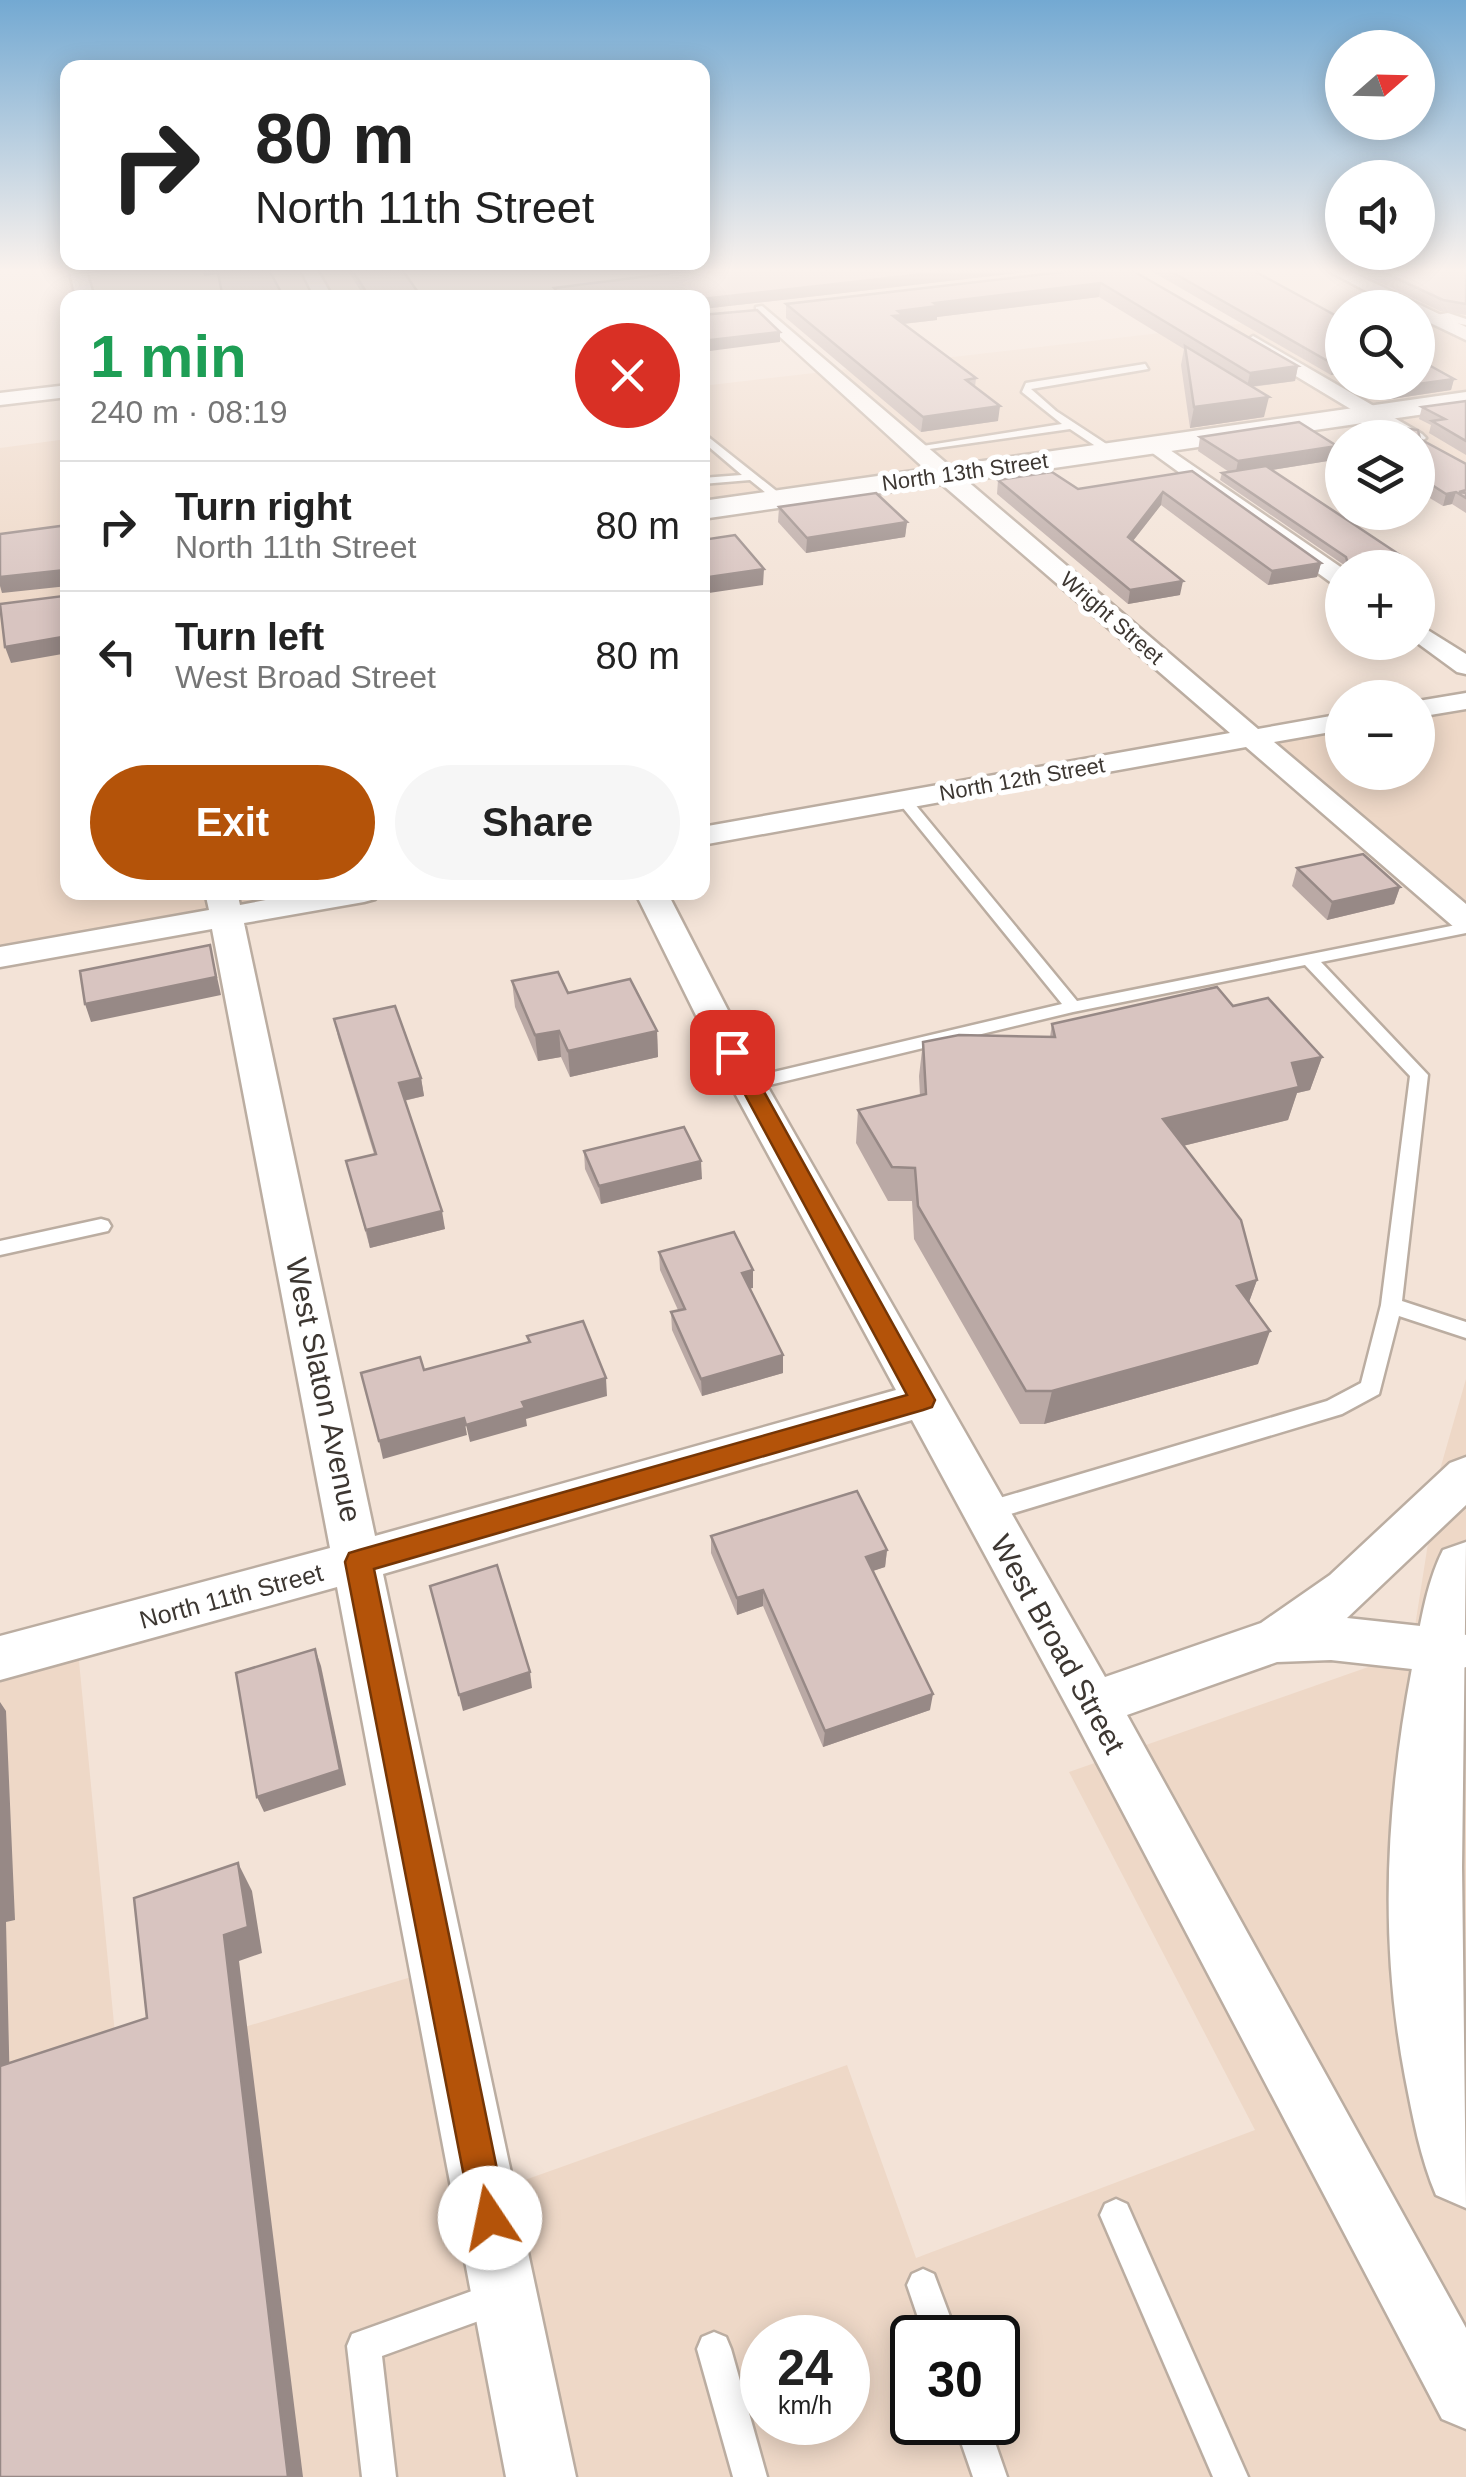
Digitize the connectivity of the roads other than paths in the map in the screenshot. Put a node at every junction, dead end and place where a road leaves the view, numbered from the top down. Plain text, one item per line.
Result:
1 (843, 384) edge
2 (1038, 384) edge
3 (1323, 384) edge
4 (60, 392) edge
5 (0, 399) edge
6 (1466, 400) edge
7 (1374, 414) junction
8 (1384, 420) edge
9 (1072, 426) junction
10 (710, 443) edge
11 (1154, 445) junction
12 (915, 448) junction
13 (1110, 451) junction
14 (946, 475) junction
15 (752, 477) junction
16 (710, 481) edge
17 (780, 499) junction
18 (710, 508) edge
19 (1325, 566) edge
20 (1435, 644) edge
21 (1466, 666) edge
22 (1466, 701) edge
23 (1435, 706) edge
24 (1325, 725) edge
25 (1250, 738) junction
26 (904, 800) junction
27 (710, 835) edge
28 (271, 900) edge
29 (655, 900) edge
30 (224, 904) edge
31 (1466, 924) edge
32 (0, 957) edge
33 (1308, 959) junction
34 (1073, 1007) junction
35 (748, 1084) junction
36 (101, 1226) dead end
37 (0, 1248) edge
38 (1391, 1305) junction
39 (1466, 1330) edge
40 (923, 1400) junction
41 (1466, 1476) edge
42 (984, 1512) junction
43 (359, 1562) junction
44 (1466, 1570) edge
45 (1277, 1640) junction
46 (1448, 1651) junction
47 (0, 1658) edge
48 (1093, 1704) junction
49 (1466, 2164) edge
50 (1116, 2215) dead end
51 (924, 2285) dead end
52 (505, 2296) junction
53 (934, 2315) edge
54 (714, 2349) dead end
55 (1466, 2395) edge
56 (979, 2445) edge
57 (380, 2477) edge
58 (541, 2477) edge
59 (750, 2477) edge
60 (990, 2477) edge
61 (1231, 2477) edge

1 - 12 street, Wright Street
2 - 9 lane
3 - 7 street
4 - 5 street
6 - 7 street, North 13th Street
7 - 8 street
7 - 11 street, North 13th Street
9 - 12 lane
9 - 13 lane
10 - 15 lane
11 - 13 street, North 13th Street
11 - 19 street
12 - 14 street, Wright Street
13 - 14 street, North 13th Street
14 - 17 street, North 13th Street
14 - 25 street, Wright Street
15 - 16 lane
15 - 17 lane
17 - 18 street, North 13th Street
20 - 21 street
22 - 23 street
24 - 25 street, North 12th Street
25 - 26 street, North 12th Street
25 - 31 street, Wright Street
26 - 27 street, North 12th Street
26 - 34 lane
28 - 30 street
29 - 35 street, West Broad Street
30 - 32 street
30 - 43 street, West Slaton Avenue
31 - 33 lane
33 - 34 lane
33 - 38 lane
34 - 35 lane
35 - 40 street, West Broad Street
36 - 37 lane
38 - 39 lane
38 - 42 lane
40 - 42 street, West Broad Street
40 - 43 street, North 11th Street
41 - 45 street
42 - 48 street, West Broad Street
43 - 47 street, North 11th Street
43 - 52 street, West Slaton Avenue
44 - 46 street
45 - 46 street
45 - 48 street
46 - 49 street
48 - 55 street, West Broad Street
50 - 61 lane
51 - 53 lane
52 - 57 lane
52 - 58 street, West Slaton Avenue
54 - 59 lane
56 - 60 lane

